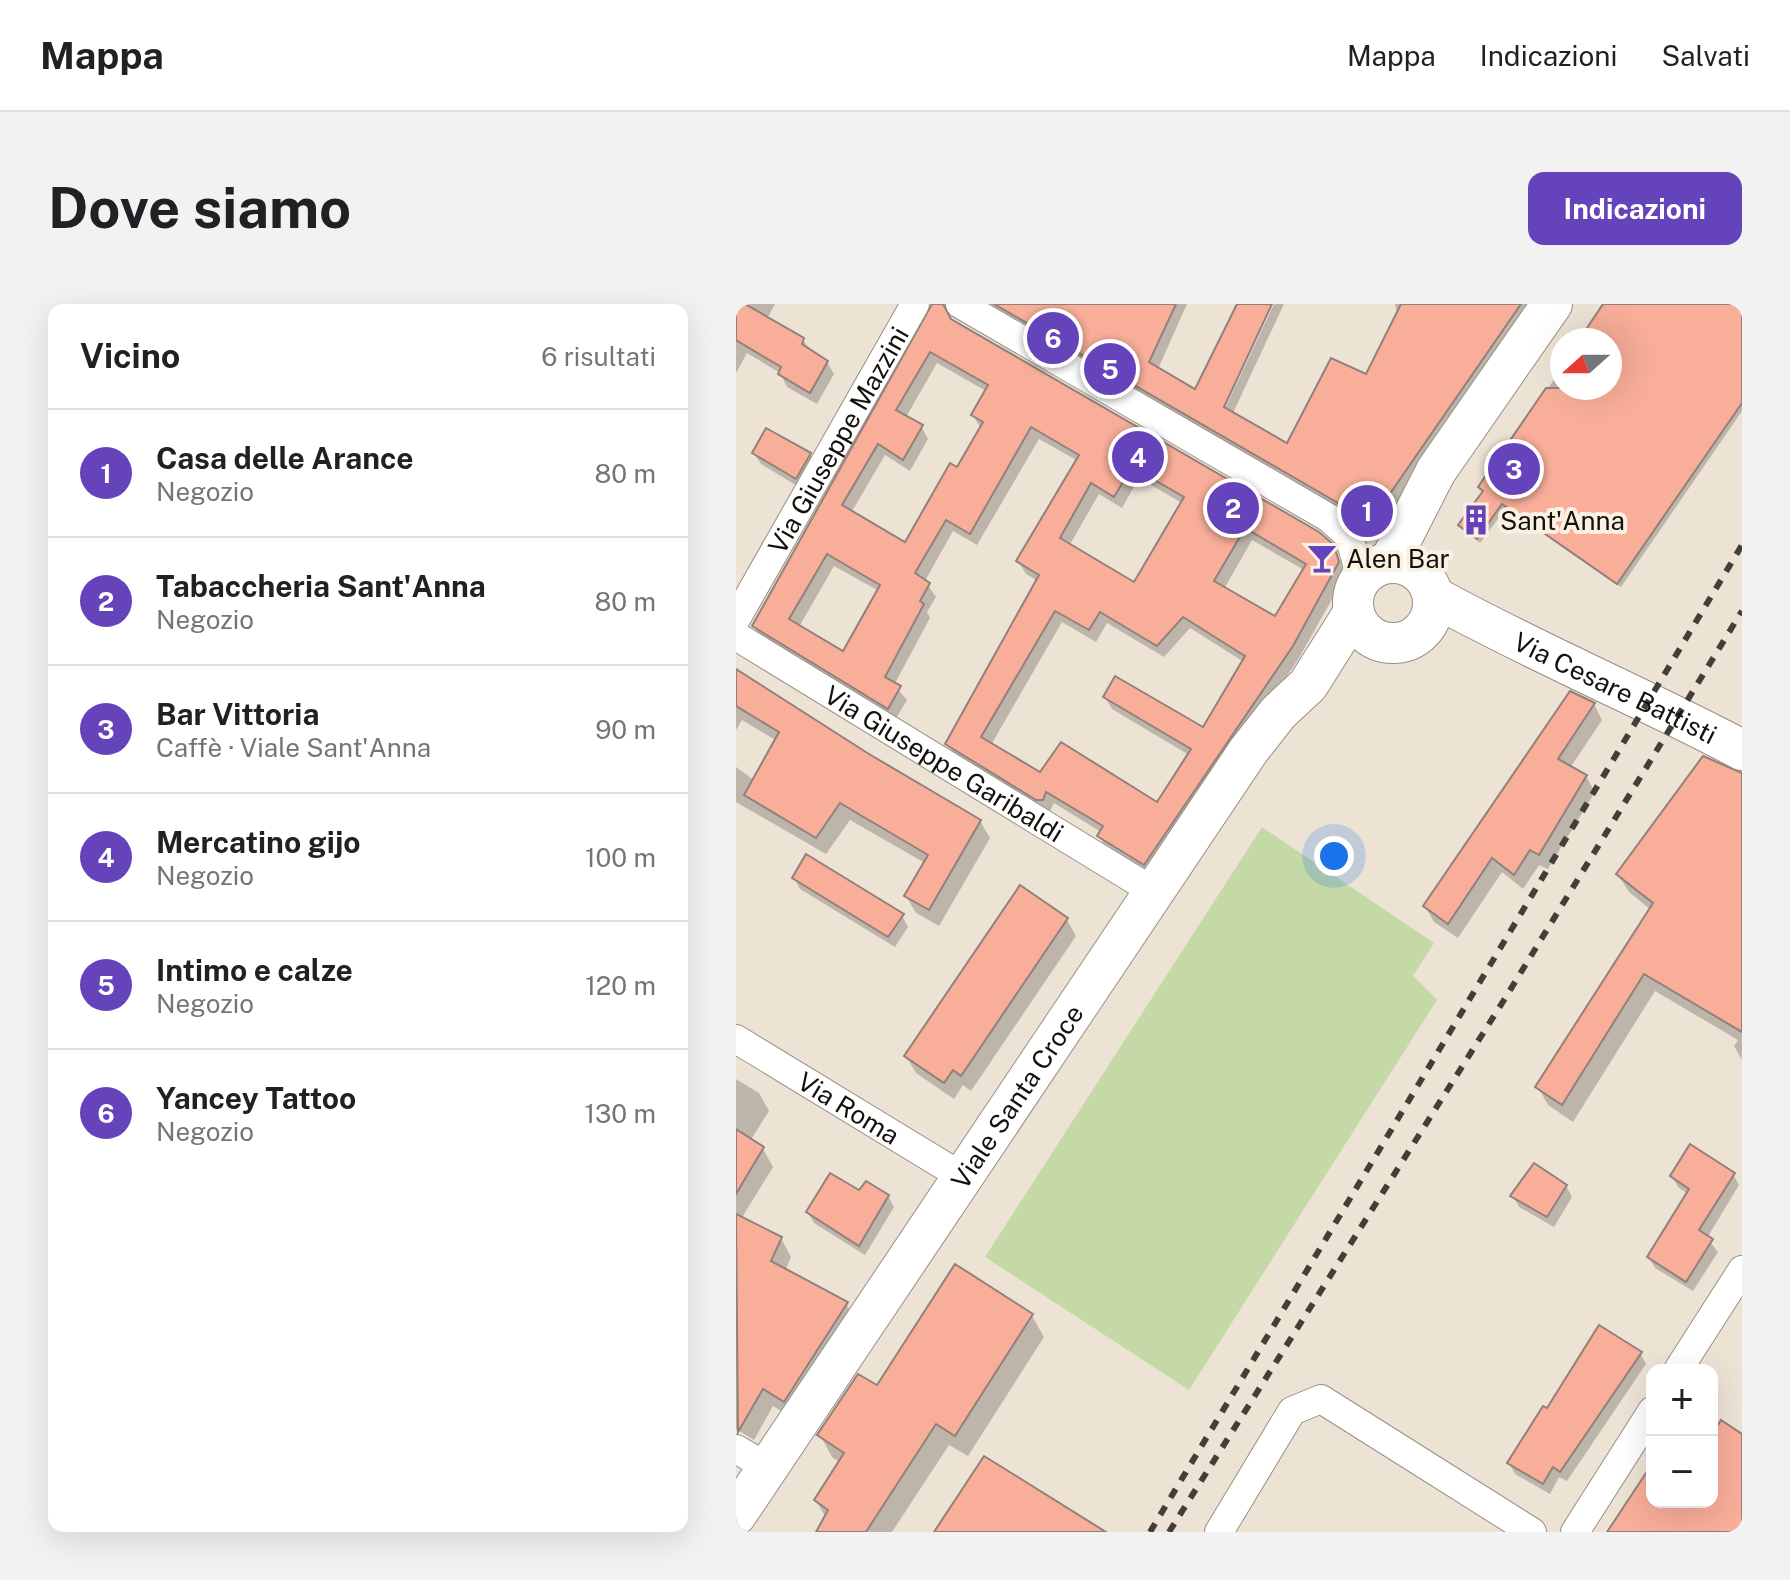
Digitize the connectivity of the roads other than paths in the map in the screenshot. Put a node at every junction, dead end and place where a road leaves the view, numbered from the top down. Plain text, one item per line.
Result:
1 (915, 304) edge
2 (960, 304) edge
3 (1552, 304) edge
4 (1436, 471) junction
5 (1368, 584) junction
6 (1428, 603) junction
7 (736, 619) edge
8 (736, 636) edge
9 (1385, 643) junction
10 (1308, 685) junction
11 (1742, 750) edge
12 (1153, 891) junction
13 (736, 1039) edge
14 (961, 1176) junction
15 (1742, 1270) edge
16 (1682, 1364) edge
17 (1646, 1420) edge
18 (753, 1458) edge
19 (736, 1515) edge
20 (1219, 1532) edge
21 (1532, 1532) edge
22 (1575, 1532) edge

1 - 7 street, Via Giuseppe Mazzini
2 - 5 street
3 - 4 street, Viale Santa Croce
4 - 5 street, Viale Santa Croce
4 - 6 street
5 - 6 street
5 - 9 street
5 - 10 street, Viale Santa Croce
6 - 9 street
6 - 11 street, Via Cesare Battisti
8 - 12 street, Via Giuseppe Garibaldi
9 - 10 street, Viale Santa Croce
10 - 12 street, Viale Santa Croce
12 - 14 street, Viale Santa Croce
13 - 14 street, Via Roma
14 - 18 street, Viale Santa Croce
15 - 16 street
17 - 22 street
18 - 19 street, Viale Santa Croce
20 - 21 street

